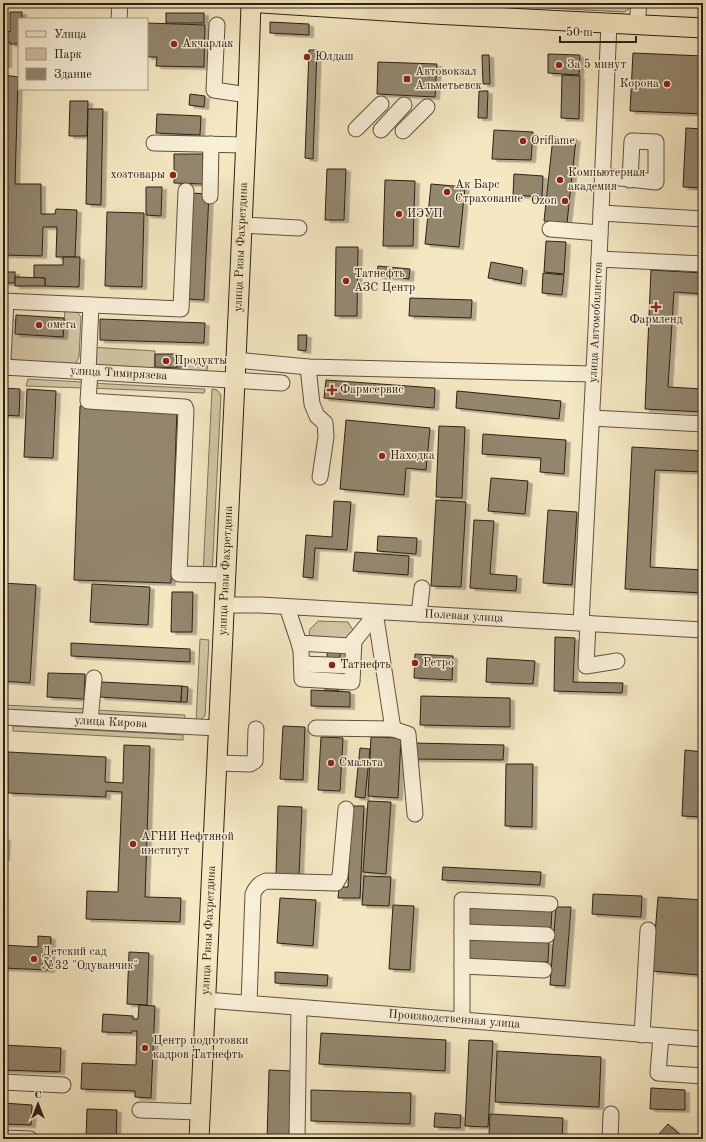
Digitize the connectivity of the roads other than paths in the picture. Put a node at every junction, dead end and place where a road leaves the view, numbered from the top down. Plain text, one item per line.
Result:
1 (120, 3) edge
2 (250, 3) edge
3 (262, 3) edge
4 (639, 3) edge
5 (433, 8) edge
6 (119, 18) edge
7 (609, 22) junction
8 (217, 25) dead end
9 (637, 25) junction
10 (703, 28) edge
11 (248, 95) junction
12 (381, 104) dead end
13 (404, 106) dead end
14 (427, 107) dead end
15 (356, 129) dead end
16 (381, 130) dead end
17 (403, 131) dead end
18 (154, 143) dead end
19 (211, 144) junction
20 (245, 145) junction
21 (603, 176) junction
22 (630, 180) dead end
23 (186, 191) dead end
24 (210, 196) dead end
25 (601, 213) junction
26 (703, 219) edge
27 (242, 225) junction
28 (299, 228) dead end
29 (550, 229) dead end
30 (600, 233) junction
31 (599, 259) junction
32 (703, 264) edge
33 (4, 301) edge
34 (91, 305) junction
35 (3, 359) edge
36 (236, 360) junction
37 (3, 367) edge
38 (308, 367) junction
39 (89, 372) junction
40 (594, 374) junction
41 (235, 381) junction
42 (282, 384) dead end
43 (592, 418) junction
44 (703, 424) edge
45 (320, 477) dead end
46 (226, 575) junction
47 (422, 588) dead end
48 (224, 605) junction
49 (286, 607) junction
50 (375, 613) junction
51 (419, 614) junction
52 (584, 623) junction
53 (703, 630) edge
54 (301, 653) junction
55 (353, 653) junction
56 (617, 662) dead end
57 (94, 678) dead end
58 (3, 717) edge
59 (90, 721) junction
60 (218, 728) junction
61 (316, 728) dead end
62 (256, 729) dead end
63 (393, 729) junction
64 (217, 763) junction
65 (346, 809) dead end
66 (415, 814) dead end
67 (550, 904) dead end
68 (648, 930) dead end
69 (462, 932) junction
70 (547, 935) dead end
71 (462, 966) junction
72 (544, 970) dead end
73 (206, 1000) junction
74 (249, 1003) junction
75 (300, 1007) junction
76 (462, 1020) junction
77 (642, 1034) junction
78 (661, 1036) junction
79 (703, 1039) edge
80 (703, 1076) edge
81 (3, 1082) edge
82 (62, 1085) dead end
83 (140, 1110) dead end
84 (200, 1112) junction
85 (611, 1114) dead end
86 (3, 1138) edge
87 (30, 1139) edge
88 (199, 1139) edge
89 (297, 1139) edge
90 (610, 1139) edge

1 - 6 street
2 - 11 main road, улица Ризы Фахретдина
3 - 5 main road
4 - 9 street
5 - 7 main road
7 - 9 main road
7 - 21 street, улица Автомобилистов
8 - 11 street
9 - 10 main road
11 - 20 main road, улица Ризы Фахретдина
12 - 15 street
13 - 16 street
14 - 17 street
18 - 19 street
19 - 20 street
19 - 24 street
20 - 27 main road, улица Ризы Фахретдина
21 - 22 street
21 - 25 street, улица Автомобилистов
23 - 34 street
25 - 26 street
25 - 30 street, улица Автомобилистов
27 - 28 street
27 - 36 main road, улица Ризы Фахретдина
29 - 30 street
30 - 31 street, улица Автомобилистов
31 - 32 street
31 - 40 street, улица Автомобилистов
33 - 34 street
33 - 35 street
34 - 39 street
36 - 38 street
36 - 41 main road, улица Ризы Фахретдина
37 - 39 street, улица Тимирязева
38 - 40 street
38 - 45 street
39 - 41 street, улица Тимирязева
39 - 46 street
40 - 43 street, улица Автомобилистов
41 - 42 street, улица Тимирязева
41 - 46 main road, улица Ризы Фахретдина
43 - 44 street
43 - 52 street, улица Автомобилистов
46 - 48 main road, улица Ризы Фахретдина
47 - 51 street
48 - 49 street, Полевая улица
48 - 60 main road, улица Ризы Фахретдина
49 - 50 street, Полевая улица
49 - 54 street
50 - 51 street, Полевая улица
50 - 55 street
50 - 63 street
51 - 52 street, Полевая улица
52 - 53 street, Полевая улица
52 - 56 street, улица Автомобилистов
54 - 55 street
54 - 55 street
57 - 59 street
58 - 59 street, улица Кирова
59 - 60 street, улица Кирова
60 - 64 main road, улица Ризы Фахретдина
61 - 63 street
62 - 64 street
63 - 66 street
64 - 73 main road, улица Ризы Фахретдина
65 - 74 street
67 - 69 street
68 - 77 street
69 - 70 street
69 - 71 street
71 - 72 street
71 - 76 street
73 - 74 street, Производственная улица
73 - 84 main road, улица Ризы Фахретдина
74 - 75 street, Производственная улица
75 - 76 street, Производственная улица
75 - 89 street
76 - 77 street, Производственная улица
77 - 78 street, Производственная улица
78 - 79 street, Производственная улица
78 - 80 street
81 - 82 street
83 - 84 street
84 - 88 main road, улица Ризы Фахретдина
85 - 90 street
86 - 87 street

